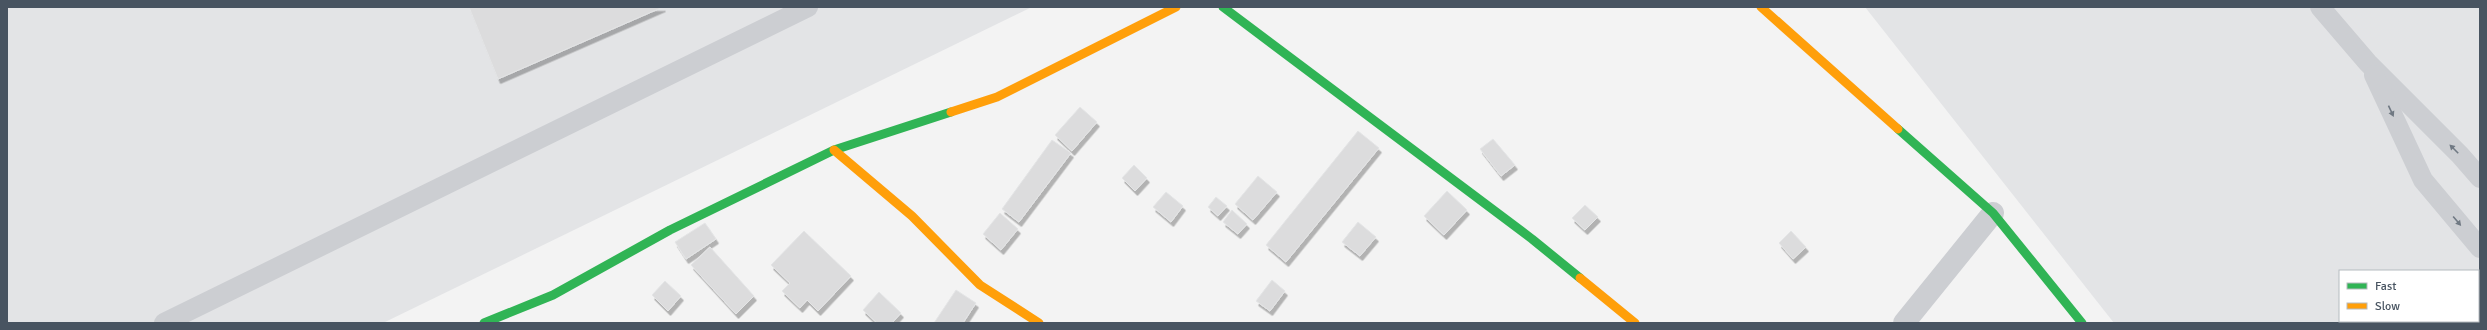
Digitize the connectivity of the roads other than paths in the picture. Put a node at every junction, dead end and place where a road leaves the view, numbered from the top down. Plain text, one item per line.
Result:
1 (808, 7) edge
2 (1176, 7) edge
3 (1223, 7) edge
4 (1761, 7) edge
5 (2320, 7) edge
6 (2368, 63) junction
7 (834, 150) junction
8 (2480, 178) edge
9 (1993, 214) junction
10 (2480, 248) edge
11 (164, 323) edge
12 (484, 323) edge
13 (1039, 323) edge
14 (1635, 323) edge
15 (1904, 323) edge
16 (2082, 323) edge

1 - 11 lane
2 - 7 street
3 - 14 street
4 - 9 street
5 - 6 lane
8 -> 6 lane
6 -> 10 lane
7 - 12 street
7 - 13 street
9 - 15 street
9 - 16 street

